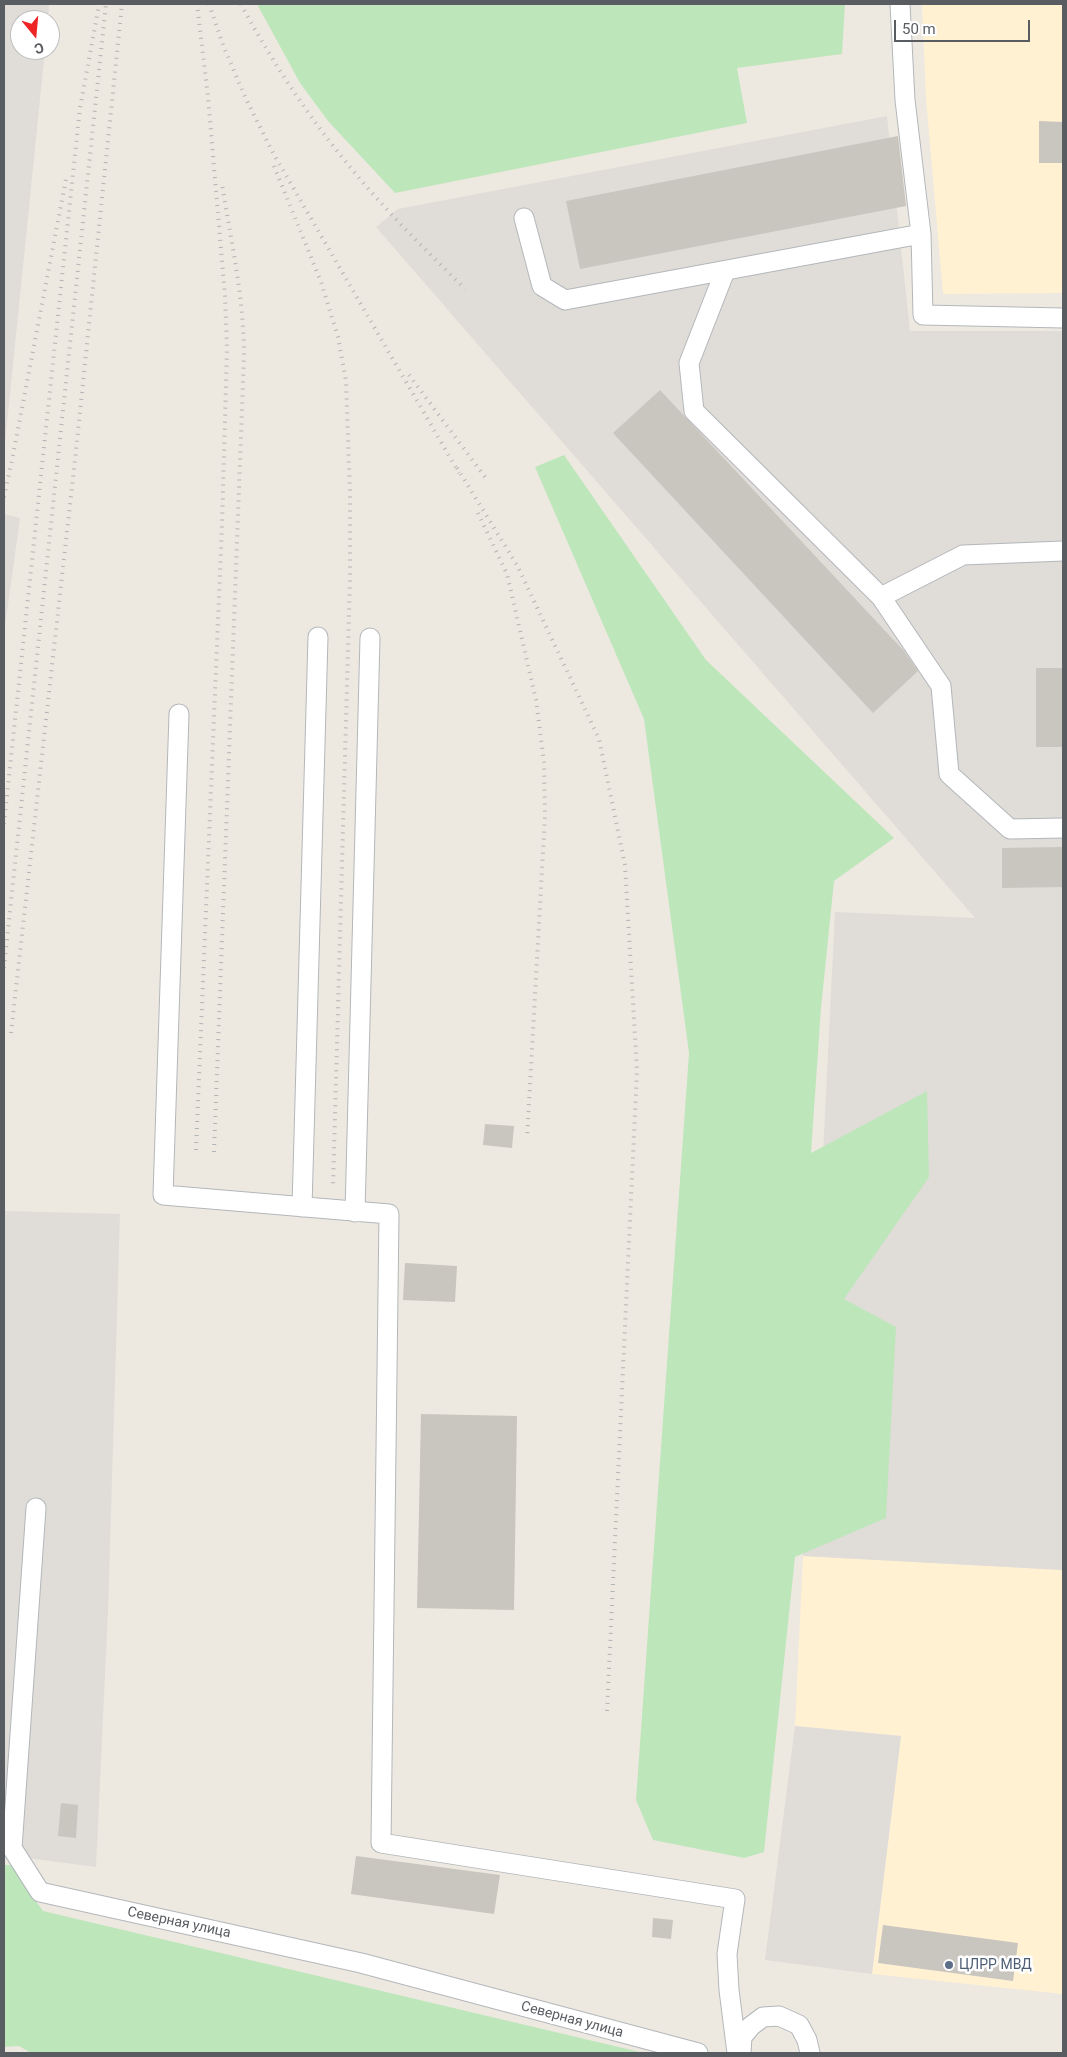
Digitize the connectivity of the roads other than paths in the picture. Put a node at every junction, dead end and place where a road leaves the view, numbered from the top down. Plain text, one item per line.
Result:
1 (900, 4) edge
2 (524, 218) dead end
3 (921, 234) junction
4 (725, 271) junction
5 (1063, 318) edge
6 (1063, 551) edge
7 (881, 597) junction
8 (318, 637) dead end
9 (370, 638) dead end
10 (179, 714) dead end
11 (1063, 828) edge
12 (302, 1207) junction
13 (355, 1212) junction
14 (36, 1508) dead end
15 (698, 2053) edge
16 (739, 2053) edge
17 (810, 2053) edge

1 - 3 lane
2 - 4 lane
3 - 4 lane
3 - 5 lane
4 - 7 lane
6 - 7 lane
7 - 11 lane
8 - 12 lane
9 - 13 lane
10 - 12 lane
12 - 13 lane
13 - 16 lane
14 - 15 lane, Северная улица
16 - 17 lane

